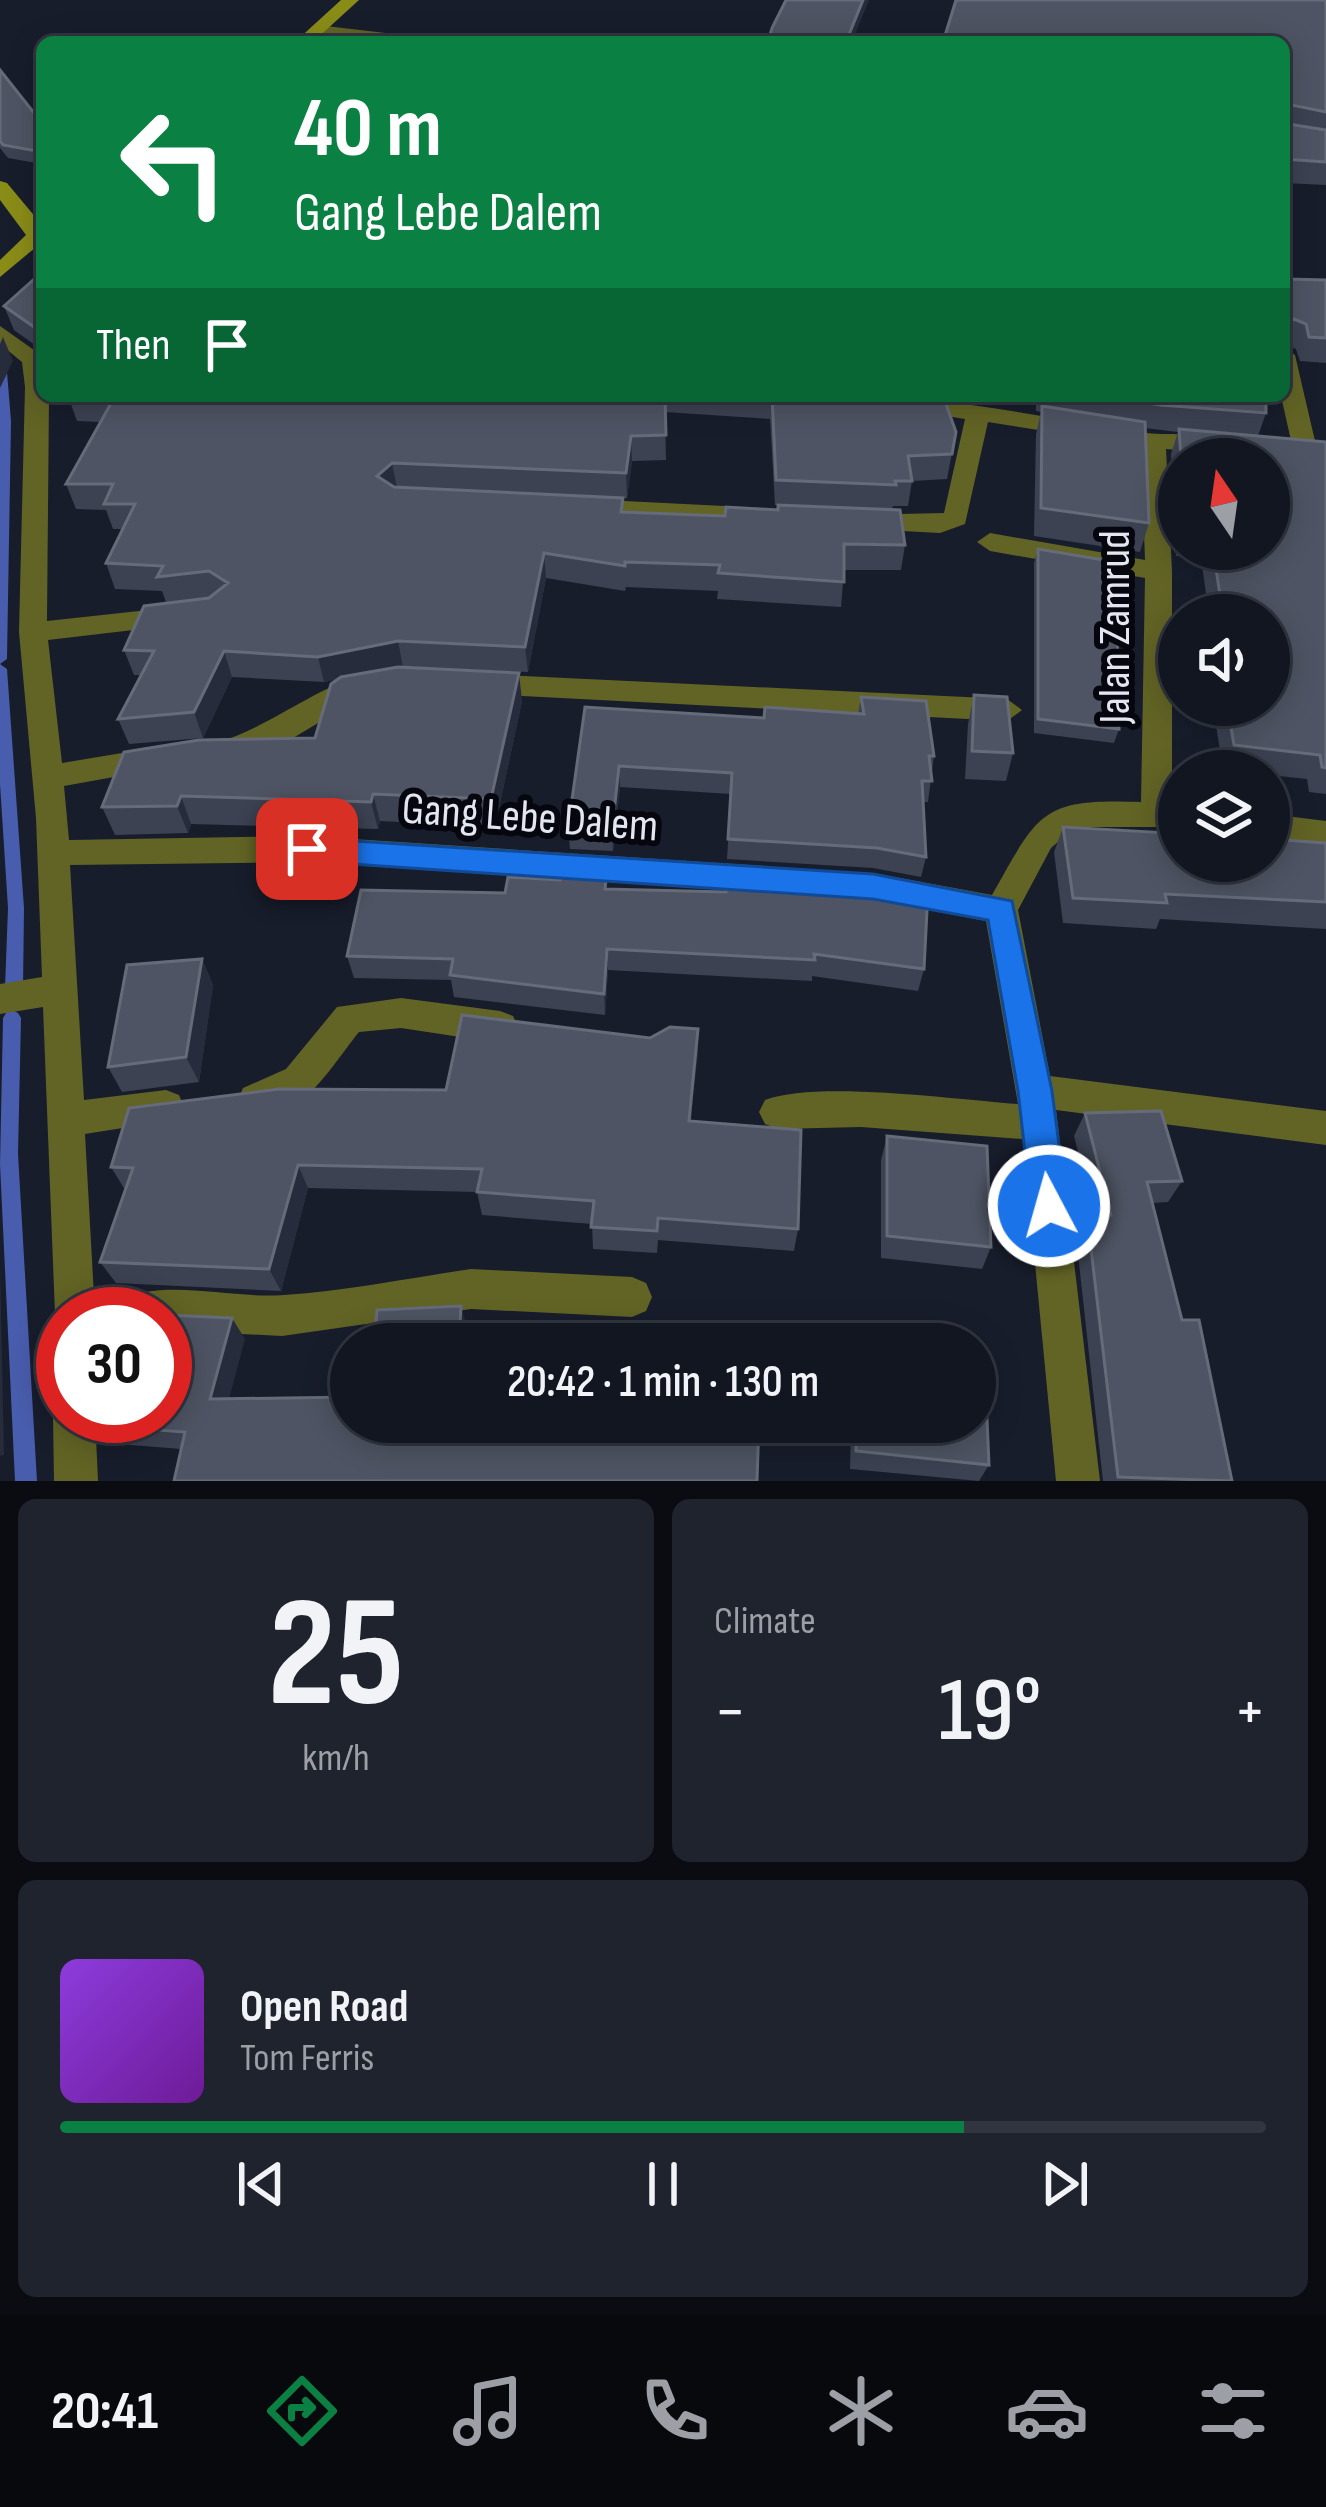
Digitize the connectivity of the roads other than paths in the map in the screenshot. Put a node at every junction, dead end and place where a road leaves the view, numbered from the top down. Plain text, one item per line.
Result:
1 (351, 0) edge
2 (310, 36) edge
3 (0, 187) edge
4 (36, 230) edge
5 (36, 239) edge
6 (0, 271) edge
7 (0, 333) edge
8 (36, 380) edge
9 (1290, 382) edge
10 (37, 402) edge
11 (948, 403) edge
12 (978, 414) junction
13 (1153, 441) junction
14 (1158, 441) edge
15 (1306, 454) edge
16 (555, 506) edge
17 (780, 517) edge
18 (849, 520) edge
19 (990, 542) dead end
20 (1159, 571) junction
21 (193, 613) edge
22 (33, 632) junction
23 (403, 681) edge
24 (461, 683) edge
25 (1006, 710) edge
26 (1166, 750) edge
27 (46, 777) junction
28 (1158, 813) edge
29 (1290, 829) edge
30 (1326, 833) edge
31 (51, 853) junction
32 (803, 882) edge
33 (850, 885) edge
34 (1001, 910) junction
35 (60, 989) junction
36 (0, 999) edge
37 (524, 1030) edge
38 (1037, 1107) junction
39 (778, 1112) dead end
40 (65, 1120) junction
41 (1326, 1128) edge
42 (74, 1287) edge
43 (632, 1297) dead end
44 (192, 1311) edge
45 (75, 1443) edge
46 (76, 1481) edge
47 (1078, 1481) edge

1 - 2 street
3 - 4 street
5 - 6 street
7 - 8 street
9 - 15 street
10 - 22 street
11 - 12 street
12 - 13 street
12 - 18 street
13 - 14 street
13 - 20 street, Jalan Zamrud
16 - 17 street
19 - 20 street
20 - 26 street, Jalan Zamrud
21 - 22 street
22 - 27 street
23 - 27 street
24 - 25 street
27 - 31 street
28 - 34 street
29 - 30 street
31 - 32 street, Gang Lebe Dalem
31 - 35 street
33 - 34 street
34 - 38 street
35 - 36 street
35 - 40 street
37 - 40 street
38 - 39 street
38 - 41 street
38 - 47 street
40 - 42 street
43 - 44 street
45 - 46 street

